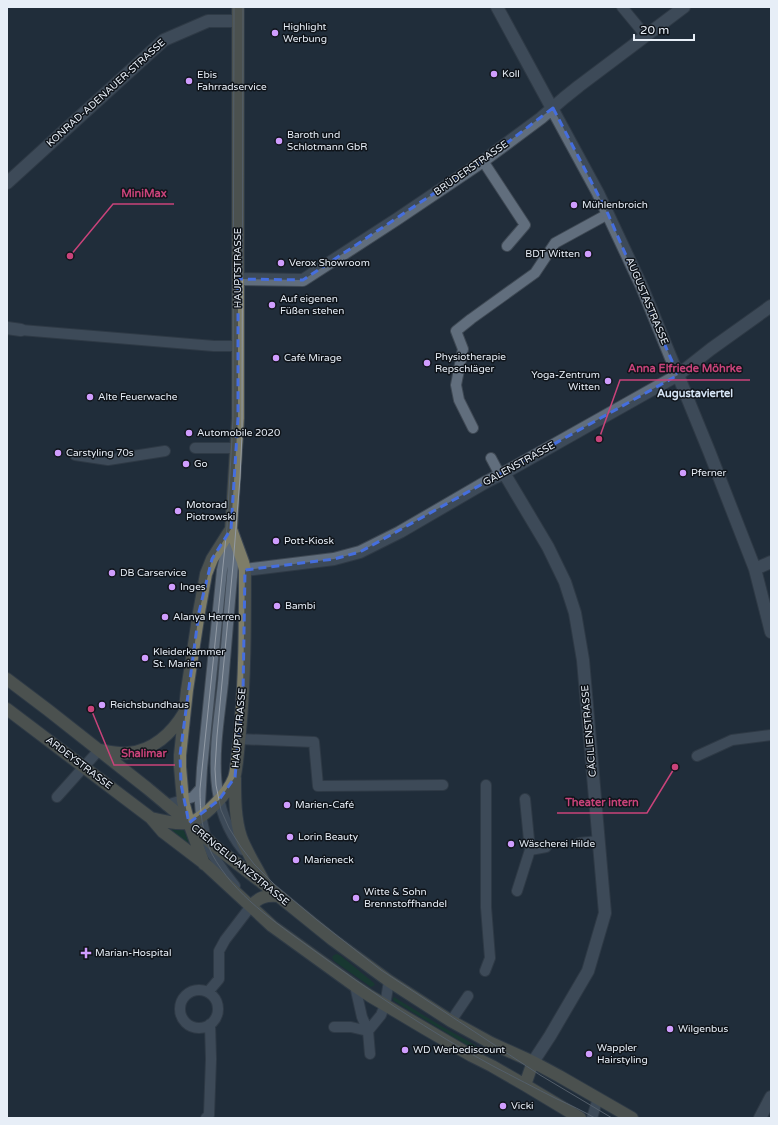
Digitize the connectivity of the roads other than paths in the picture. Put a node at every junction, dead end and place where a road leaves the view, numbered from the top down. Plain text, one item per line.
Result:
1 (238, 7) edge
2 (497, 7) edge
3 (622, 7) edge
4 (684, 7) edge
5 (238, 21) junction
6 (646, 36) junction
7 (552, 108) junction
8 (483, 161) junction
9 (7, 182) edge
10 (608, 214) junction
11 (507, 246) dead end
12 (238, 279) junction
13 (771, 306) edge
14 (7, 329) edge
15 (21, 330) joint
16 (237, 346) junction
17 (678, 375) junction
18 (473, 428) dead end
19 (195, 448) dead end
20 (236, 448) junction
21 (165, 451) dead end
22 (74, 455) dead end
23 (491, 458) dead end
24 (502, 474) junction
25 (231, 529) junction
26 (771, 562) edge
27 (755, 569) junction
28 (245, 570) junction
29 (771, 632) edge
30 (7, 679) edge
31 (7, 709) edge
32 (185, 711) junction
33 (771, 735) edge
34 (239, 738) junction
35 (99, 750) junction
36 (697, 756) dead end
37 (84, 767) junction
38 (235, 777) junction
39 (443, 785) dead end
40 (486, 785) dead end
41 (200, 789) junction
42 (57, 797) dead end
43 (525, 799) dead end
44 (219, 800) junction
45 (183, 801) junction
46 (166, 805) junction
47 (201, 816) junction
48 (151, 818) junction
49 (189, 823) junction
50 (206, 839) junction
51 (599, 841) junction
52 (579, 843) dead end
53 (546, 847) dead end
54 (530, 850) junction
55 (205, 864) junction
56 (254, 864) junction
57 (265, 885) junction
58 (517, 891) dead end
59 (278, 896) junction
60 (251, 906) junction
61 (485, 971) dead end
62 (389, 981) junction
63 (355, 986) junction
64 (208, 992) junction
65 (468, 996) dead end
66 (385, 1005) junction
67 (451, 1021) junction
68 (210, 1024) junction
69 (334, 1027) dead end
70 (368, 1031) junction
71 (370, 1054) dead end
72 (532, 1062) junction
73 (525, 1085) junction
74 (598, 1098) junction
75 (771, 1098) edge
76 (627, 1117) edge
77 (206, 1118) edge
78 (580, 1118) edge
79 (592, 1118) edge
80 (760, 1118) edge

1 - 5 main road, HAUPTSTRASSE
2 - 7 street, AUGUSTASTRASSE
3 - 6 lane
4 - 6 street, BRÜDERSTRASSE
5 - 9 street, KONRAD-ADENAUER-STRASSE
5 - 12 main road, HAUPTSTRASSE
6 - 7 street, BRÜDERSTRASSE
7 - 8 street, BRÜDERSTRASSE
7 - 10 street, AUGUSTASTRASSE
8 - 11 lane
8 - 12 street, BRÜDERSTRASSE
10 - 17 street, AUGUSTASTRASSE
10 - 18 lane
12 - 16 main road, HAUPTSTRASSE
13 - 17 street, GALENSTRASSE
14 - 15 street
15 - 16 lane
16 - 20 main road, HAUPTSTRASSE
17 - 24 street, GALENSTRASSE
17 - 27 street, AUGUSTASTRASSE
19 - 20 lane
20 - 25 main road, HAUPTSTRASSE
21 - 22 lane
23 - 24 lane
24 - 28 street, GALENSTRASSE
24 - 51 street, CÄCILIENSTRASSE
25 - 28 main road, HAUPTSTRASSE
25 - 32 main road, HAUPTSTRASSE
25 - 41 lane
25 - 44 lane
26 - 27 street
27 - 29 street, AUGUSTASTRASSE
28 - 34 main road, HAUPTSTRASSE
30 - 35 main road
31 - 37 main road, ARDEYSTRASSE
32 - 35 main road
32 - 45 main road, HAUPTSTRASSE
33 - 36 lane
34 - 38 main road, HAUPTSTRASSE
34 - 39 lane
35 - 37 lane
35 - 46 main road
37 - 42 lane
37 - 48 main road, ARDEYSTRASSE
38 - 44 main road, HAUPTSTRASSE
38 - 56 main road
40 - 61 lane
41 - 45 lane
41 - 47 lane
43 - 54 lane
44 - 47 main road, HAUPTSTRASSE
44 - 56 lane
45 - 46 lane
45 - 49 main road, HAUPTSTRASSE
46 - 49 main road
47 - 49 main road, HAUPTSTRASSE
47 - 50 lane
48 - 49 main road, ARDEYSTRASSE
48 - 55 main road, ARDEYSTRASSE
49 - 50 main road, CRENGELDANZSTRASSE
49 - 55 main road, CRENGELDANZSTRASSE
50 - 57 main road, CRENGELDANZSTRASSE
50 - 60 lane
51 - 52 lane
51 - 72 street, CÄCILIENSTRASSE
53 - 54 lane
54 - 58 lane
55 - 60 main road, CRENGELDANZSTRASSE
56 - 57 main road
57 - 59 main road, CRENGELDANZSTRASSE
59 - 60 main road
59 - 62 main road, CRENGELDANZSTRASSE
60 - 63 main road, CRENGELDANZSTRASSE
60 - 64 lane
62 - 66 lane
62 - 67 main road, CRENGELDANZSTRASSE
63 - 66 main road, CRENGELDANZSTRASSE
63 - 70 lane
64 - 68 lane
64 - 68 lane
65 - 67 lane
66 - 70 lane
66 - 73 main road, CRENGELDANZSTRASSE
67 - 72 main road, CRENGELDANZSTRASSE
68 - 77 lane
69 - 70 lane
70 - 71 lane
72 - 73 main road
72 - 74 main road, CRENGELDANZSTRASSE
73 - 78 main road, CRENGELDANZSTRASSE
74 - 76 main road, CRENGELDANZSTRASSE
74 - 79 lane
75 - 80 street

